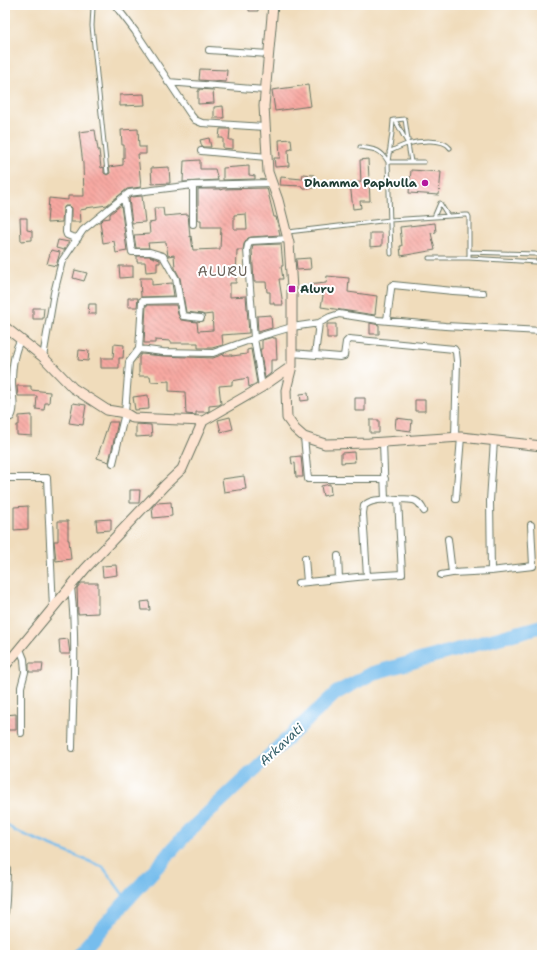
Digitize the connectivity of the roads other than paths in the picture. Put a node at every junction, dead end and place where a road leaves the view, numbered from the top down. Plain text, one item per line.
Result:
1 (95, 5) edge
2 (115, 5) edge
3 (273, 5) edge
4 (209, 50) dead end
5 (268, 54) junction
6 (168, 82) junction
7 (266, 90) junction
8 (395, 120) junction
9 (266, 127) junction
10 (408, 144) junction
11 (360, 147) dead end
12 (450, 148) dead end
13 (201, 151) dead end
14 (389, 152) junction
15 (267, 157) junction
16 (388, 162) junction
17 (411, 162) junction
18 (424, 162) dead end
19 (107, 172) dead end
20 (272, 183) junction
21 (192, 185) junction
22 (124, 197) junction
23 (67, 210) dead end
24 (448, 216) junction
25 (434, 217) junction
26 (390, 220) junction
27 (193, 224) dead end
28 (288, 236) junction
29 (78, 238) junction
30 (469, 252) junction
31 (391, 254) dead end
32 (429, 258) dead end
33 (469, 258) junction
34 (483, 293) dead end
35 (179, 300) junction
36 (201, 318) dead end
37 (387, 320) junction
38 (319, 323) junction
39 (5, 327) edge
40 (292, 327) junction
41 (542, 331) edge
42 (254, 338) junction
43 (21, 339) junction
44 (139, 348) junction
45 (292, 353) junction
46 (315, 355) junction
47 (43, 357) junction
48 (292, 366) junction
49 (262, 387) junction
50 (125, 413) junction
51 (5, 419) edge
52 (203, 421) junction
53 (304, 436) junction
54 (458, 437) junction
55 (494, 440) junction
56 (383, 442) junction
57 (542, 446) edge
58 (113, 463) dead end
59 (5, 478) edge
60 (385, 479) junction
61 (398, 499) junction
62 (456, 499) dead end
63 (386, 500) junction
64 (424, 511) dead end
65 (531, 525) dead end
66 (448, 539) dead end
67 (338, 556) dead end
68 (305, 558) dead end
69 (492, 571) junction
70 (452, 574) junction
71 (441, 575) dead end
72 (367, 576) junction
73 (339, 579) junction
74 (307, 582) junction
75 (298, 583) dead end
76 (71, 587) junction
77 (53, 608) junction
78 (20, 649) junction
79 (5, 665) edge
80 (21, 733) dead end
81 (72, 748) dead end
82 (7, 869) dead end
83 (5, 912) edge

1 - 19 lane
2 - 6 street
3 - 5 street
4 - 5 street
5 - 7 street
6 - 7 street
6 - 9 street
7 - 9 street
8 - 10 lane
8 - 10 lane
8 - 14 lane
9 - 15 street
10 - 12 lane
10 - 14 lane
10 - 17 lane
11 - 16 lane
13 - 15 street
14 - 16 lane
15 - 20 street
16 - 17 lane
16 - 26 lane
17 - 18 lane
20 - 21 street
20 - 28 street
21 - 22 street
21 - 27 street
22 - 29 street
22 - 35 street
23 - 29 street
24 - 25 lane
24 - 25 lane
24 - 30 lane
25 - 26 lane
26 - 28 lane
26 - 31 lane
28 - 40 street
28 - 42 street
29 - 47 street
30 - 33 lane
30 - 33 lane
32 - 33 lane
34 - 37 street
35 - 36 street
35 - 44 street
37 - 38 street
37 - 41 street
38 - 40 street
38 - 46 street
39 - 43 street
40 - 42 street
40 - 45 street
42 - 44 street
42 - 49 street
43 - 47 street
43 - 51 street
44 - 50 street
45 - 46 street
45 - 48 street
46 - 54 street
47 - 50 street
48 - 49 street
48 - 53 street
49 - 52 street
50 - 52 street
50 - 58 street
52 - 76 street
53 - 56 street
53 - 60 street
54 - 55 street
54 - 56 street
54 - 62 street
55 - 57 street
55 - 69 street
56 - 60 street
59 - 77 street
60 - 63 street
61 - 63 street
61 - 64 street
61 - 72 street
63 - 72 street
65 - 69 street
66 - 70 street
67 - 73 street
68 - 74 street
69 - 70 street
70 - 71 street
72 - 73 street
73 - 74 street
74 - 75 street
76 - 77 street
76 - 81 street
77 - 78 street
78 - 79 street
78 - 80 street
82 - 83 street

